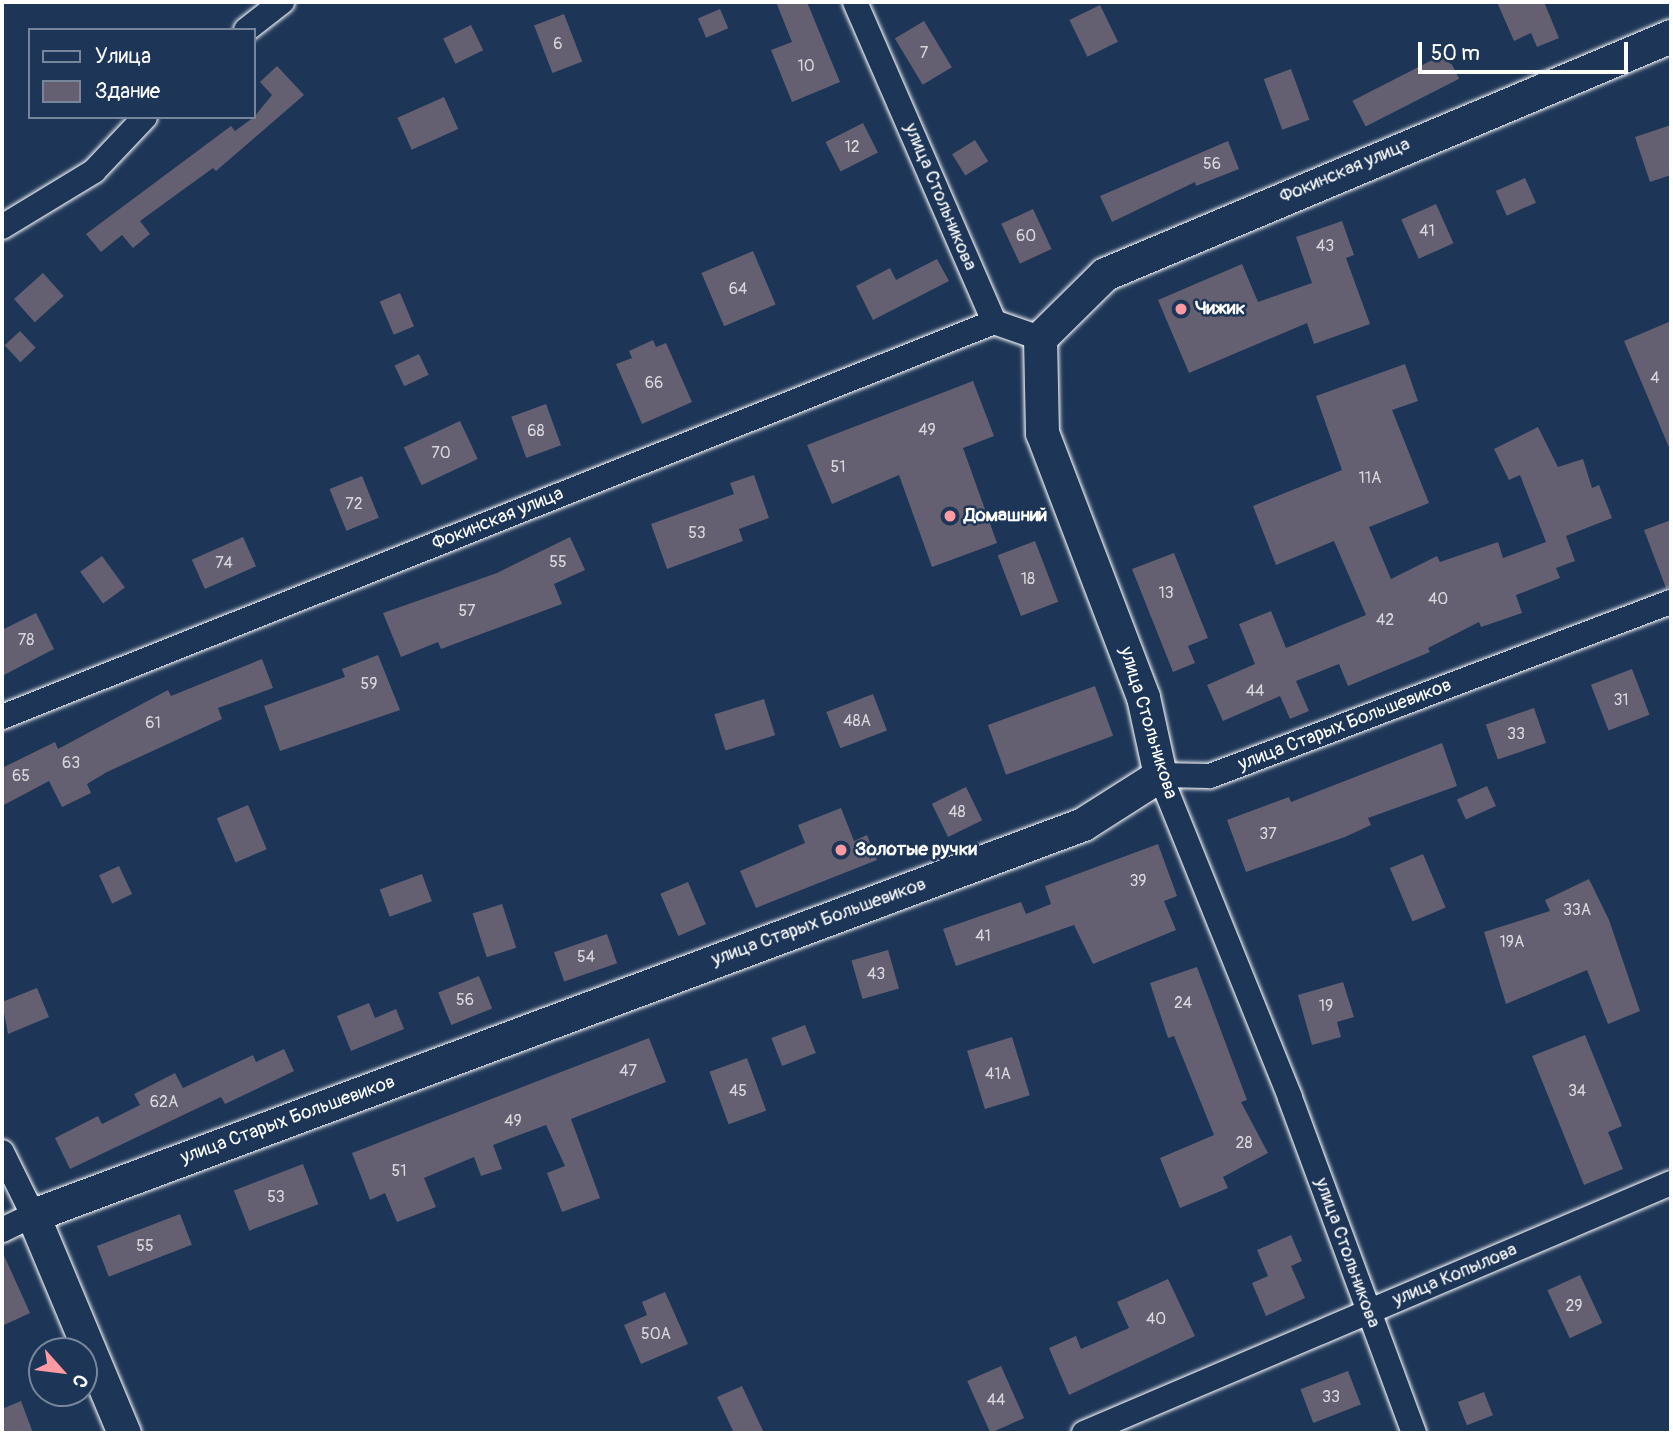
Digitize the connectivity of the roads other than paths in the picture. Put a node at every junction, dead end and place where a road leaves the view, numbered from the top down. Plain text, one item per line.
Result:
1 (282, 2) edge
2 (855, 2) edge
3 (249, 28) edge
4 (1671, 36) edge
5 (143, 119) edge
6 (2, 227) edge
7 (994, 322) junction
8 (1040, 338) junction
9 (1671, 602) edge
10 (2, 717) edge
11 (1160, 775) junction
12 (2, 1152) edge
13 (1671, 1183) edge
14 (33, 1215) junction
15 (2, 1230) edge
16 (1368, 1312) junction
17 (124, 1433) edge
18 (1084, 1433) edge
19 (1414, 1433) edge

1 - 3 street
2 - 7 street, улица Стольникова
4 - 8 main road, Фокинская улица
5 - 6 street
7 - 8 street
7 - 10 street, Фокинская улица
8 - 11 main road, улица Стольникова
9 - 11 street, улица Старых Большевиков
11 - 14 main road, улица Старых Большевиков
11 - 16 street, улица Стольникова
12 - 14 street
13 - 16 street, улица Копылова
14 - 15 street, улица Старых Большевиков
14 - 17 main road
16 - 18 street, улица Копылова
16 - 19 street, улица Стольникова

